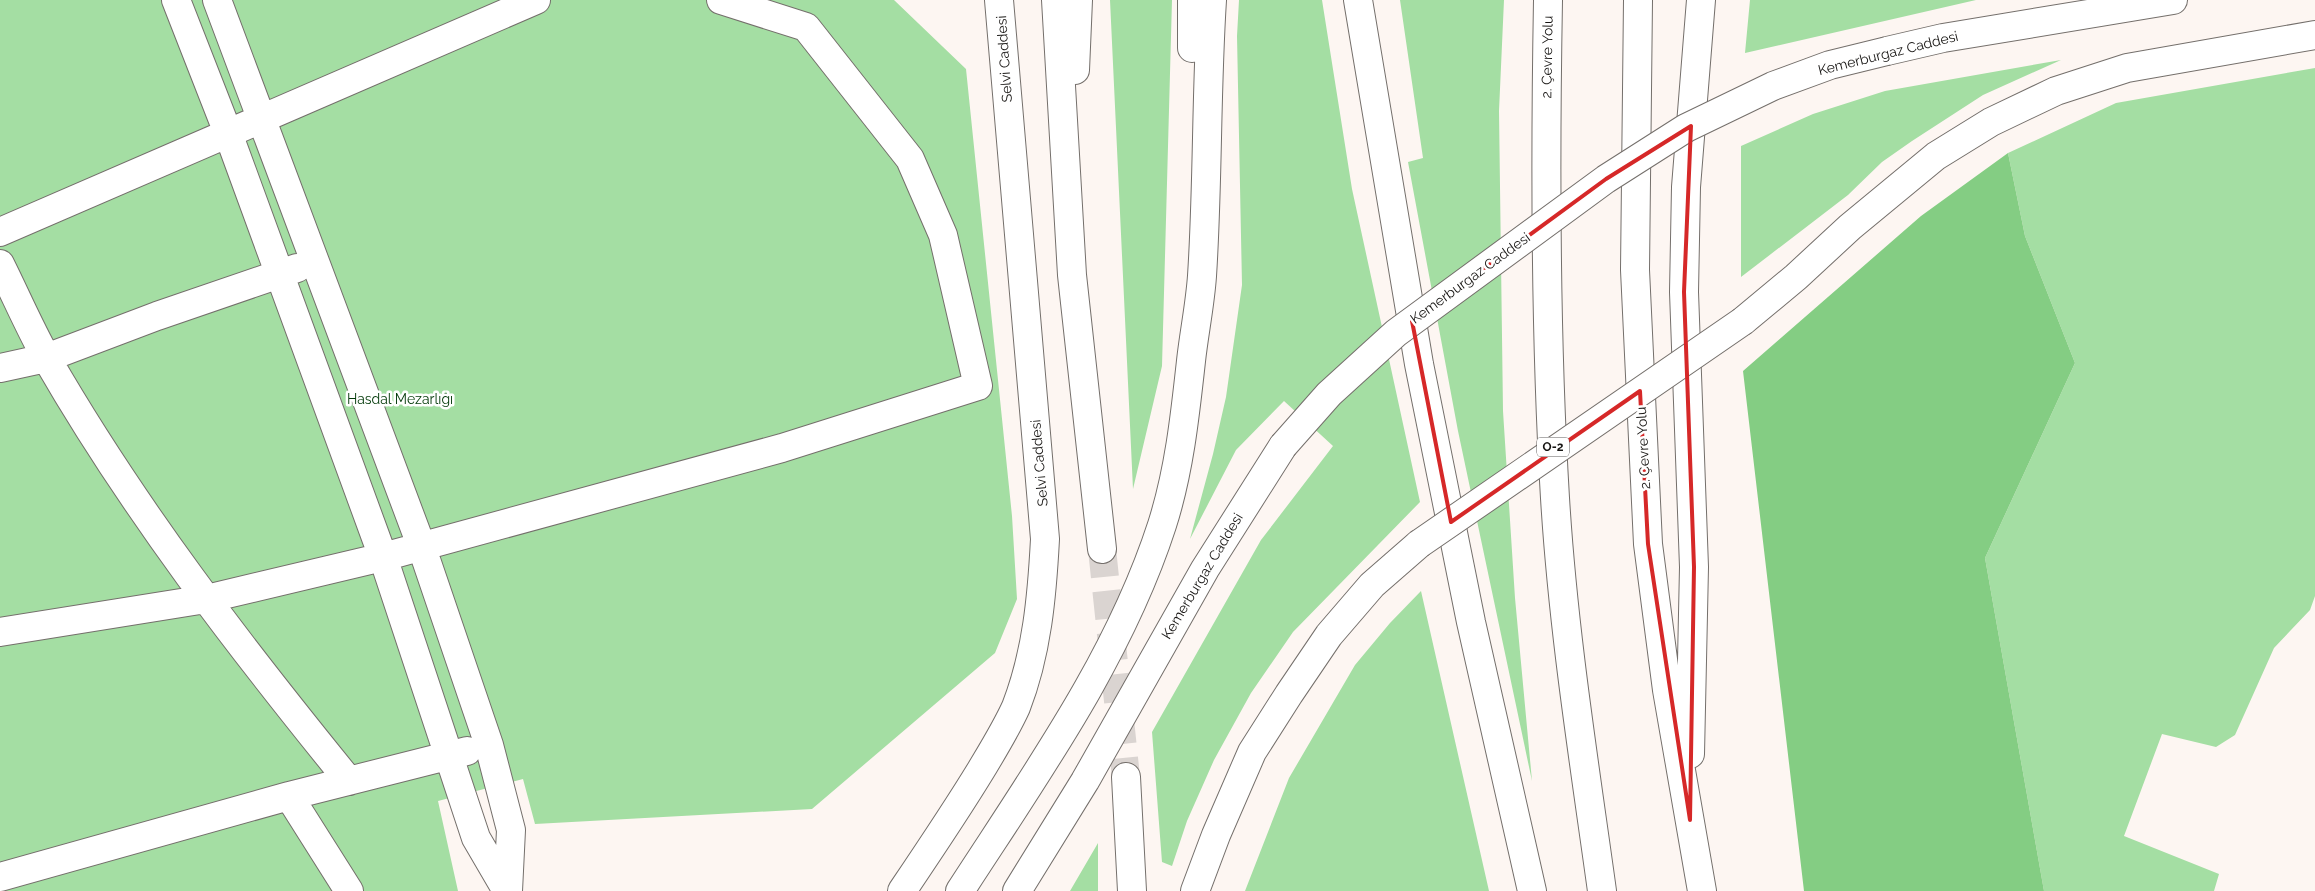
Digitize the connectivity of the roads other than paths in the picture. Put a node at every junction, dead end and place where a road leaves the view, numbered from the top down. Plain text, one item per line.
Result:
1 (176, 0) edge
2 (217, 0) edge
3 (536, 0) edge
4 (721, 0) edge
5 (1000, 0) edge
6 (1056, 0) edge
7 (1078, 0) edge
8 (1192, 0) edge
9 (1212, 0) edge
10 (1358, 0) edge
11 (1548, 0) edge
12 (1638, 0) edge
13 (1701, 0) edge
14 (2173, 0) edge
15 (2315, 35) edge
16 (262, 118) junction
17 (228, 133) junction
18 (1065, 176) junction
19 (0, 232) edge
20 (315, 262) junction
21 (0, 264) edge
22 (279, 274) junction
23 (46, 358) junction
24 (1191, 362) junction
25 (0, 368) edge
26 (420, 545) junction
27 (1102, 549) tunnel mouth
28 (384, 557) junction
29 (206, 599) junction
30 (0, 632) edge
31 (489, 746) junction
32 (450, 755) junction
33 (1126, 777) tunnel mouth
34 (349, 781) junction
35 (289, 796) junction
36 (1690, 820) junction
37 (0, 877) edge
38 (349, 891) edge
39 (508, 891) edge
40 (902, 891) edge
41 (960, 891) edge
42 (1017, 891) edge
43 (1132, 891) edge
44 (1195, 891) edge
45 (1532, 891) edge
46 (1602, 891) edge
47 (1702, 891) edge

1 - 17 main road
2 - 16 main road
3 - 16 main road
4 - 26 main road
5 - 40 main road, Selvi Caddesi
6 - 18 main road
7 - 18 main road
8 - 24 main road
9 - 24 main road
10 - 45 main road
11 - 46 main road, 2. Çevre Yolu / O-2
12 - 36 main road, 2. Çevre Yolu
13 - 36 main road
14 - 42 main road, Kemerburgaz Caddesi, bridge
15 - 44 main road, bridge
16 - 17 main road
16 - 20 main road
17 - 19 main road
17 - 22 main road
18 - 27 main road
20 - 22 main road
20 - 26 main road
21 - 23 main road
22 - 23 main road
22 - 28 main road
23 - 25 main road
23 - 29 main road
24 - 41 main road
26 - 28 main road
26 - 31 main road
28 - 29 main road
28 - 32 main road
29 - 30 main road
29 - 34 main road
31 - 32 main road
31 - 39 main road
32 - 34 main road
32 - 39 main road
33 - 43 main road
34 - 35 main road
35 - 37 main road
35 - 38 main road
36 - 47 main road, 2. Çevre Yolu

